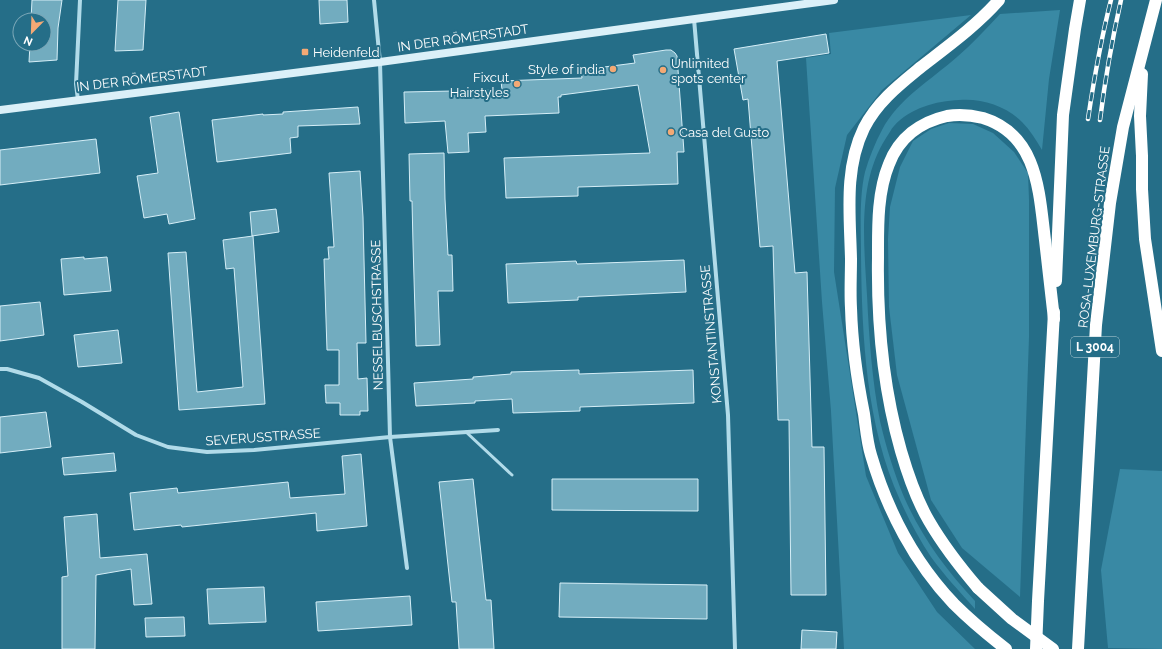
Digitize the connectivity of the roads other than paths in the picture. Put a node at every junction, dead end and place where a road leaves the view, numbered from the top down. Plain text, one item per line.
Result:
1 (80, 0) edge
2 (374, 0) edge
3 (834, 0) edge
4 (998, 0) edge
5 (1080, 0) edge
6 (1156, 0) edge
7 (694, 19) junction
8 (1143, 48) junction
9 (380, 62) junction
10 (78, 100) junction
11 (0, 110) edge
12 (1054, 319) junction
13 (1162, 351) edge
14 (0, 368) edge
15 (498, 430) dead end
16 (466, 432) junction
17 (390, 437) junction
18 (512, 475) dead end
19 (407, 568) dead end
20 (735, 649) edge
21 (1006, 649) edge
22 (1036, 649) edge
23 (1053, 649) edge
24 (1078, 649) edge

1 - 10 street
2 - 9 street, NESSELBUSCHSTRASSE
3 - 7 street, IN DER RÖMERSTADT
4 - 21 highway
5 - 12 highway, L 3004
6 - 8 highway, ROSA-LUXEMBURG-STRASSE / L 3004
7 - 9 street, IN DER RÖMERSTADT
7 - 20 street, KONSTANTINSTRASSE
8 - 13 highway
8 - 24 highway, ROSA-LUXEMBURG-STRASSE / L 3004
9 - 10 street, IN DER RÖMERSTADT
9 - 17 street, NESSELBUSCHSTRASSE
10 - 11 street, IN DER RÖMERSTADT
12 - 22 highway, L 3004
12 - 23 highway, bridge
14 - 17 street, SEVERUSSTRASSE
15 - 16 street, SEVERUSSTRASSE
16 - 17 street, SEVERUSSTRASSE
16 - 18 lane
17 - 19 street, NESSELBUSCHSTRASSE

